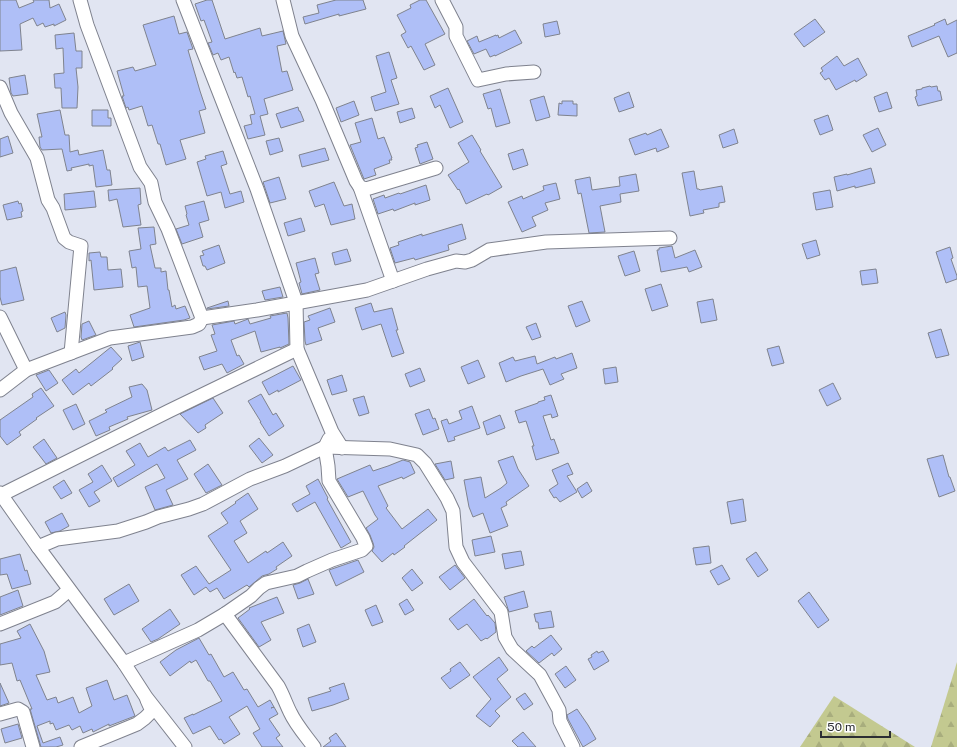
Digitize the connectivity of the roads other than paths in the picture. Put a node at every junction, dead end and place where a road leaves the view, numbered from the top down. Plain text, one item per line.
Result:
1 (80, 0) edge
2 (184, 0) edge
3 (283, 0) edge
4 (442, 0) edge
5 (534, 72) dead end
6 (0, 87) edge
7 (436, 168) dead end
8 (360, 187) junction
9 (670, 238) dead end
10 (393, 281) junction
11 (296, 302) junction
12 (0, 316) edge
13 (202, 318) junction
14 (297, 349) junction
15 (71, 353) junction
16 (26, 370) junction
17 (0, 390) edge
18 (332, 432) junction
19 (325, 447) junction
20 (342, 448) junction
21 (1, 494) edge
22 (38, 547) junction
23 (69, 590) junction
24 (225, 614) junction
25 (0, 624) edge
26 (124, 663) junction
27 (146, 697) junction
28 (0, 714) edge
29 (33, 747) edge
30 (81, 747) edge
31 (185, 747) edge
32 (314, 747) edge
33 (573, 747) edge

1 - 13 street
2 - 11 street
3 - 8 street
4 - 5 street
6 - 15 street
7 - 8 street
8 - 10 street
9 - 10 street
10 - 11 street
11 - 13 street
11 - 14 street
12 - 16 street
13 - 15 street
14 - 18 street
14 - 21 street
15 - 16 street
16 - 17 street
18 - 19 street
18 - 20 street
19 - 20 street
19 - 22 street
19 - 24 street
20 - 33 street
21 - 22 street
22 - 23 street
23 - 25 street
23 - 26 street
24 - 26 street
24 - 32 street
26 - 27 street
27 - 30 street
27 - 31 street
28 - 29 street

